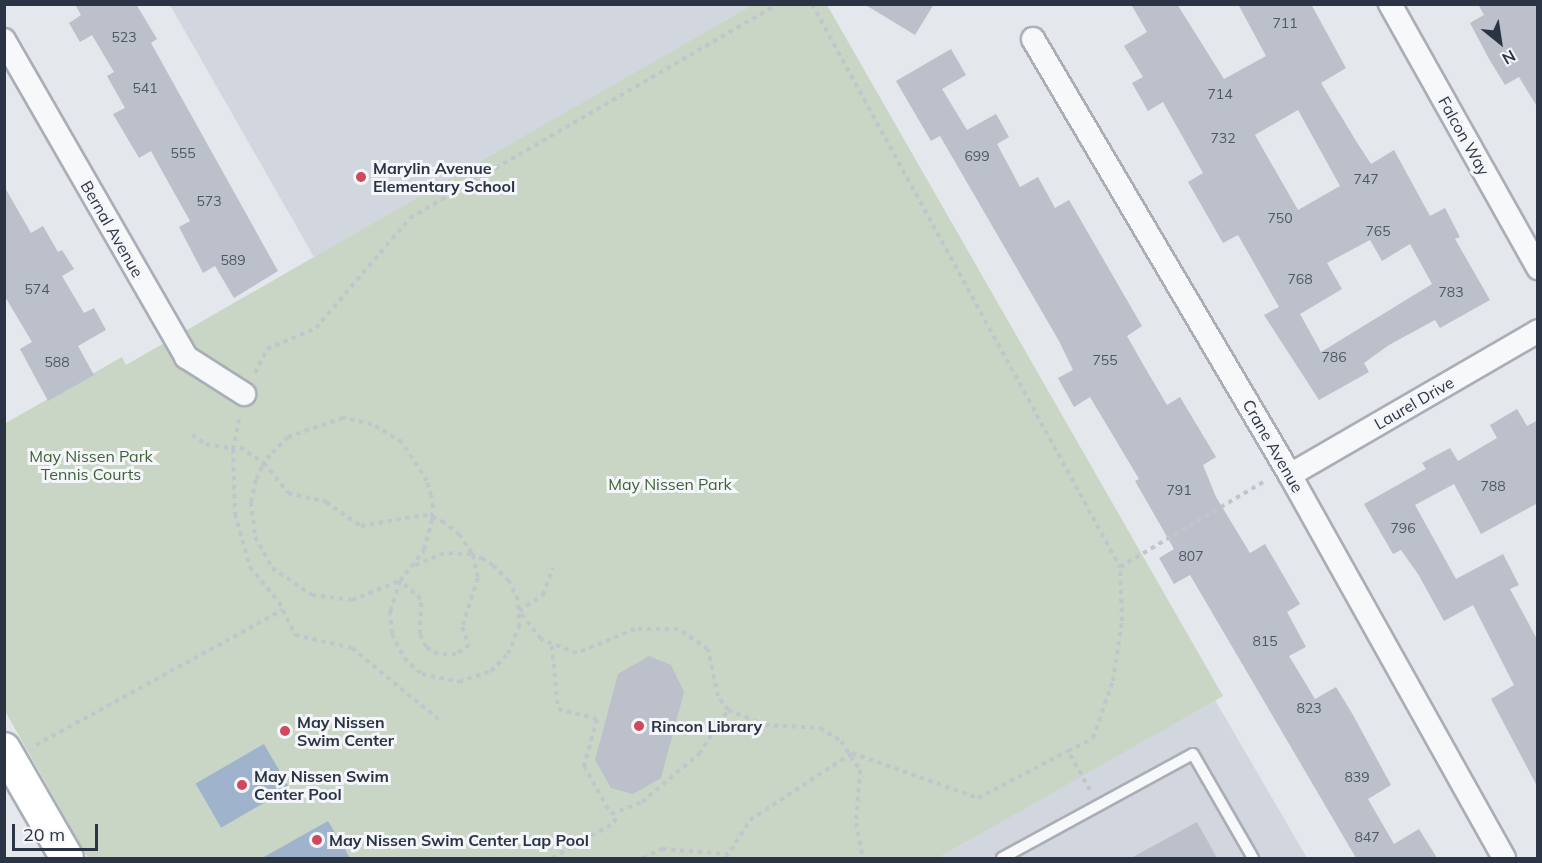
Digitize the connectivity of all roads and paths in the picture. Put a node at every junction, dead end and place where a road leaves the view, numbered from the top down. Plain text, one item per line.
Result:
1 (778, 4) edge
2 (813, 4) edge
3 (1390, 4) edge
4 (1033, 39) dead end
5 (4, 40) edge
6 (1538, 268) edge
7 (1538, 331) edge
8 (244, 394) junction
9 (192, 435) dead end
10 (240, 447) dead end
11 (233, 449) junction
12 (264, 463) junction
13 (1288, 471) junction
14 (432, 517) junction
15 (473, 555) junction
16 (414, 566) junction
17 (1120, 567) junction
18 (553, 568) dead end
19 (400, 580) junction
20 (283, 610) junction
21 (519, 611) junction
22 (552, 646) junction
23 (728, 710) junction
24 (438, 719) dead end
25 (18, 748) edge
26 (1068, 751) junction
27 (852, 753) junction
28 (1099, 805) junction
29 (611, 814) junction
30 (727, 856) edge
31 (67, 858) edge
32 (552, 858) edge
33 (643, 858) edge
34 (863, 858) edge
35 (1002, 858) edge
36 (1252, 858) edge
37 (1504, 858) edge

1 - 8 path
2 - 17 path
3 - 6 street, Falcon Way
4 - 13 street, Crane Avenue
5 - 8 street, Bernal Avenue
7 - 13 street, Laurel Drive
8 - 11 path
9 - 11 path
10 - 12 path
11 - 20 path
12 - 14 path
12 - 14 path
12 - 19 path
13 - 17 path
13 - 37 street, Crane Avenue
14 - 15 path
14 - 16 path
15 - 16 path
15 - 19 path
15 - 21 path
16 - 19 path
17 - 26 path
18 - 21 path
19 - 21 path
20 - 24 path
20 - 25 path
21 - 22 path
22 - 23 path
22 - 29 path
23 - 27 path
23 - 29 path
25 - 31 street
26 - 27 path
26 - 28 path
27 - 30 path
27 - 34 path
28 - 35 lane
28 - 36 lane
29 - 32 path
30 - 33 path

